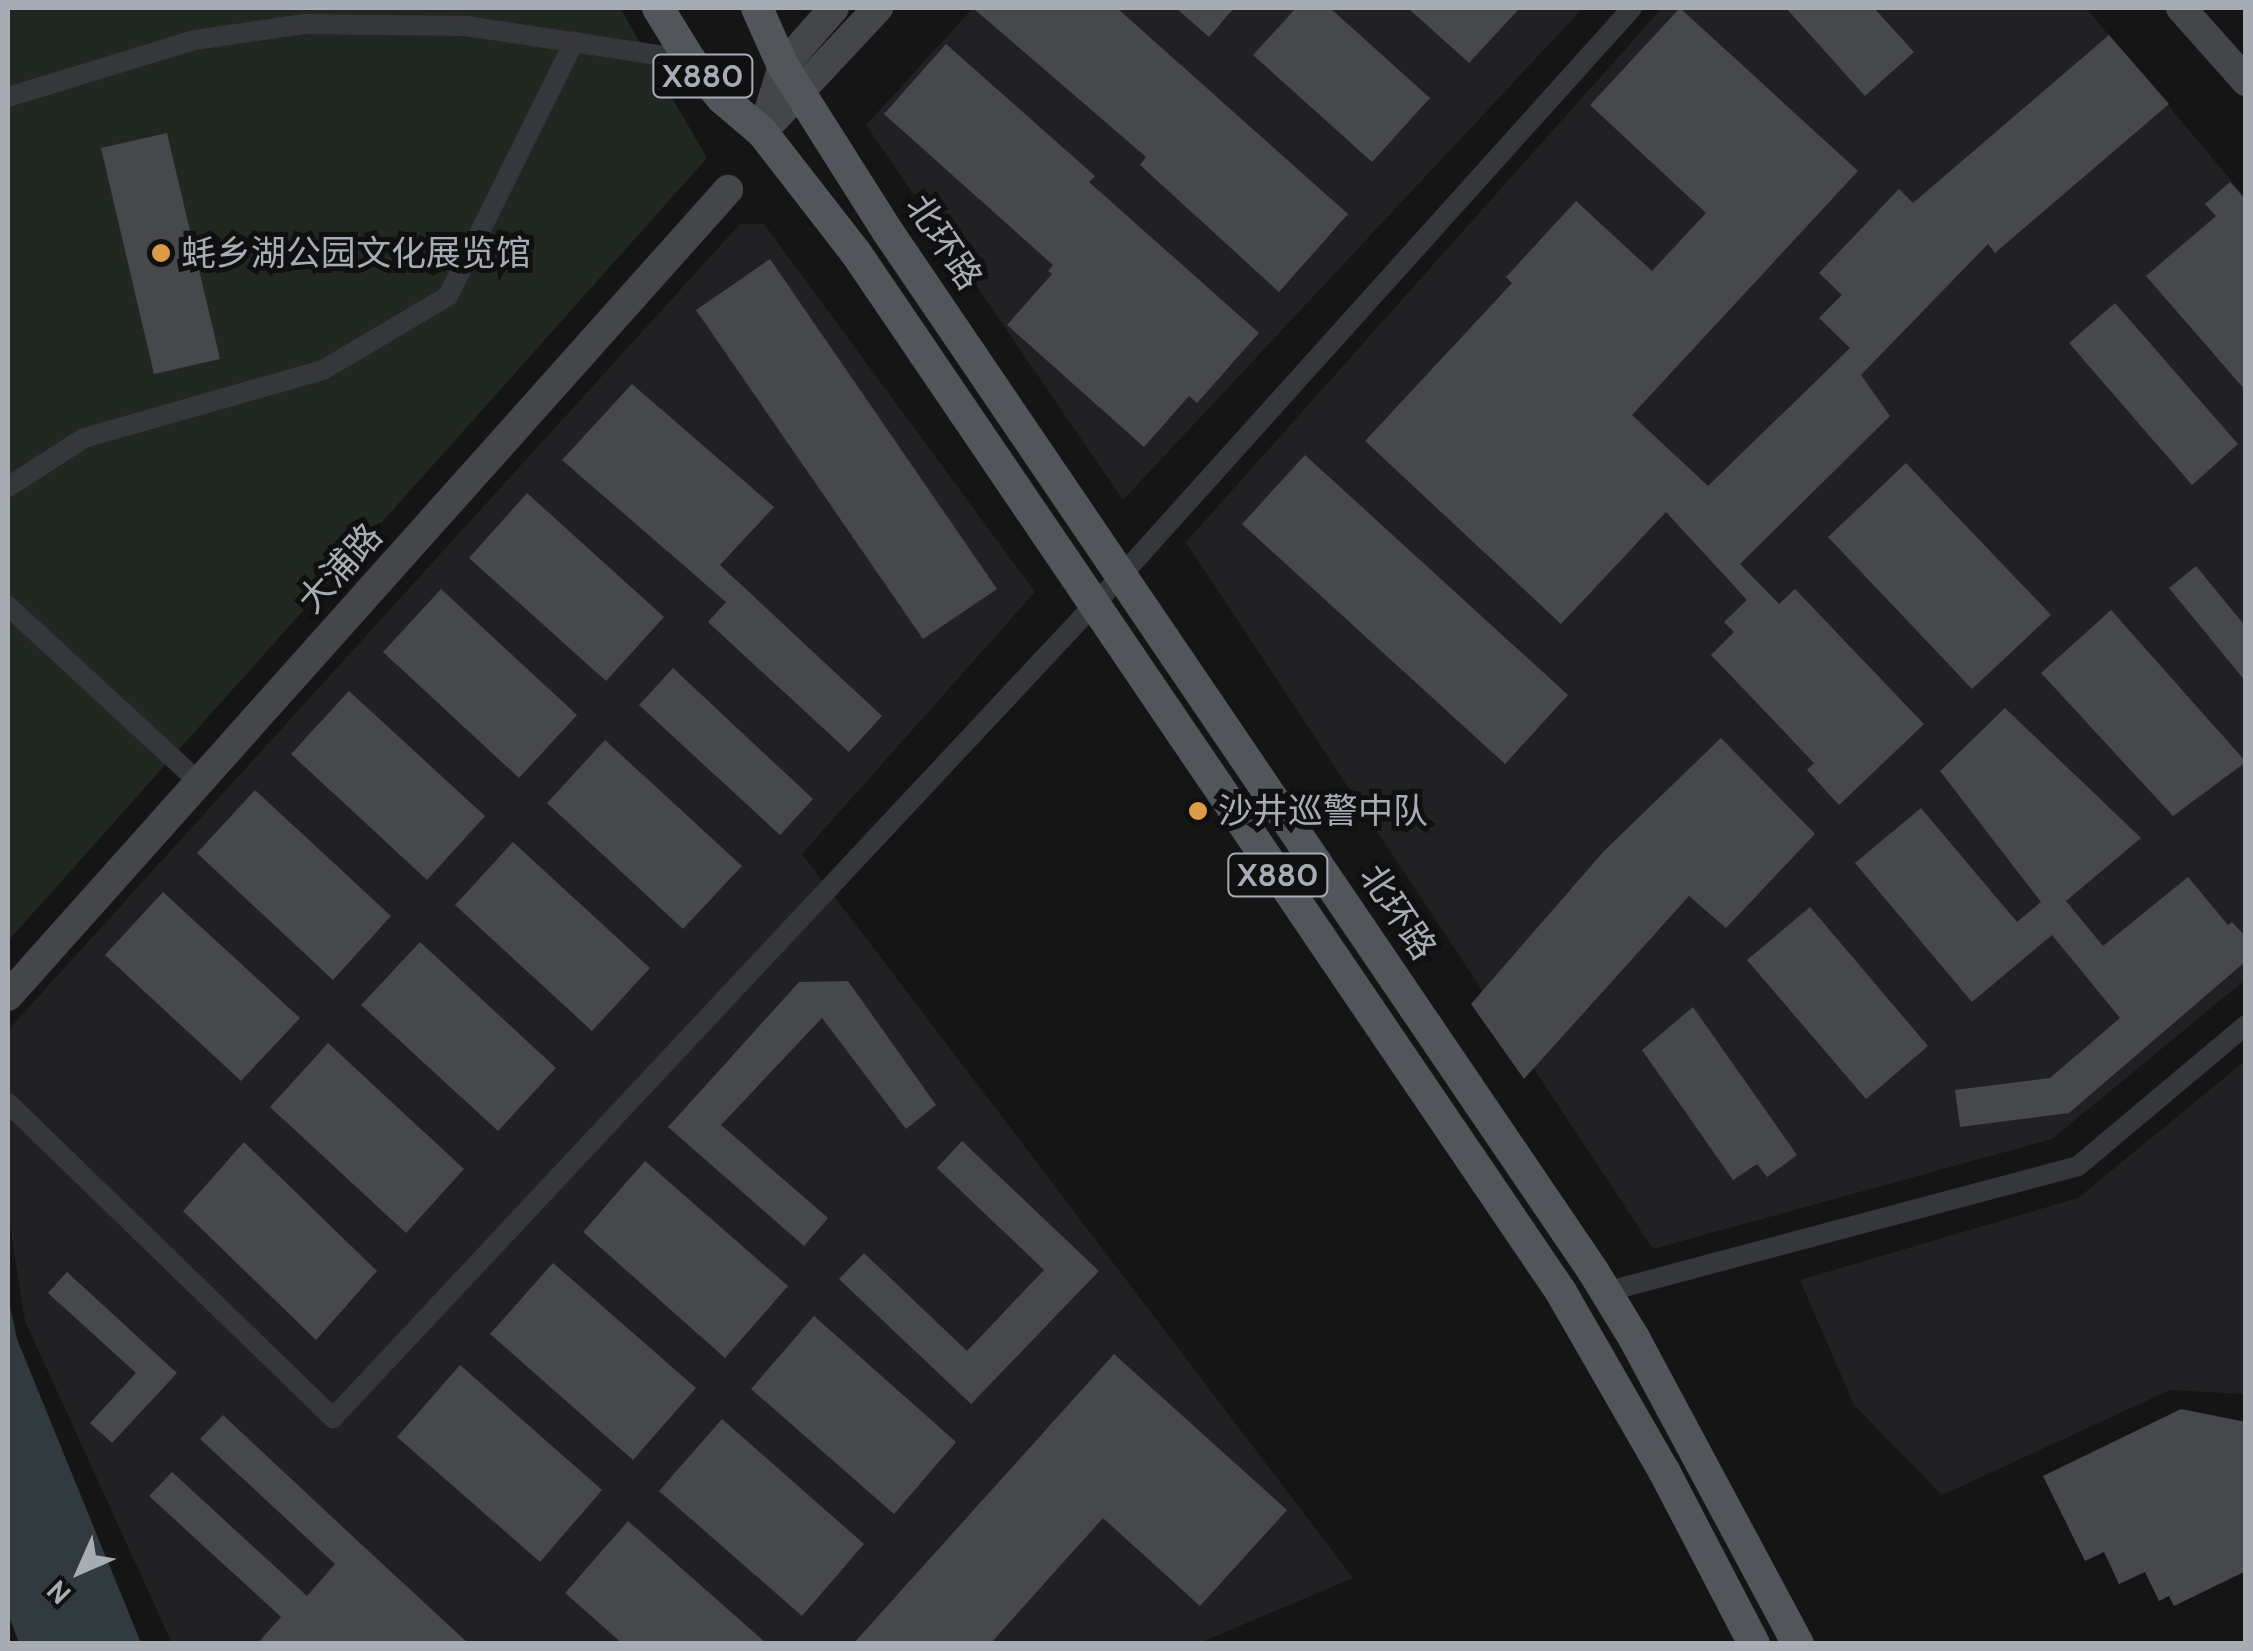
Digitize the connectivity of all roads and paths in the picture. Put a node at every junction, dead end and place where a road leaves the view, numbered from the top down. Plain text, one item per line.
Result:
1 (658, 8) edge
2 (757, 8) edge
3 (834, 8) edge
4 (878, 8) edge
5 (1632, 8) edge
6 (2181, 8) edge
7 (574, 42) junction
8 (690, 60) junction
9 (783, 66) junction
10 (2246, 81) edge
11 (800, 95) junction
12 (8, 97) edge
13 (762, 132) junction
14 (728, 190) dead end
15 (8, 487) edge
16 (1122, 576) junction
17 (1094, 604) junction
18 (8, 606) edge
19 (200, 782) junction
20 (8, 996) edge
21 (2246, 1025) edge
22 (8, 1103) edge
23 (1606, 1292) junction
24 (1754, 1644) edge
25 (1798, 1644) edge

1 - 8 main road, X880
2 - 9 main road, X880
3 - 9 street
4 - 11 street
5 - 16 street
6 - 10 street
7 - 8 street
7 - 12 street
7 - 15 street
8 - 13 main road, X880
9 - 11 main road, X880
9 - 13 street
11 - 13 street
11 - 16 main road, 北环路 / X880
13 - 17 main road, X880
14 - 19 street, 大浦路
16 - 17 street
16 - 23 main road, 北环路 / X880
17 - 22 street
17 - 24 main road, X880
18 - 19 street
19 - 20 street, 大浦路
21 - 23 street
23 - 25 main road, 北环路 / X880

